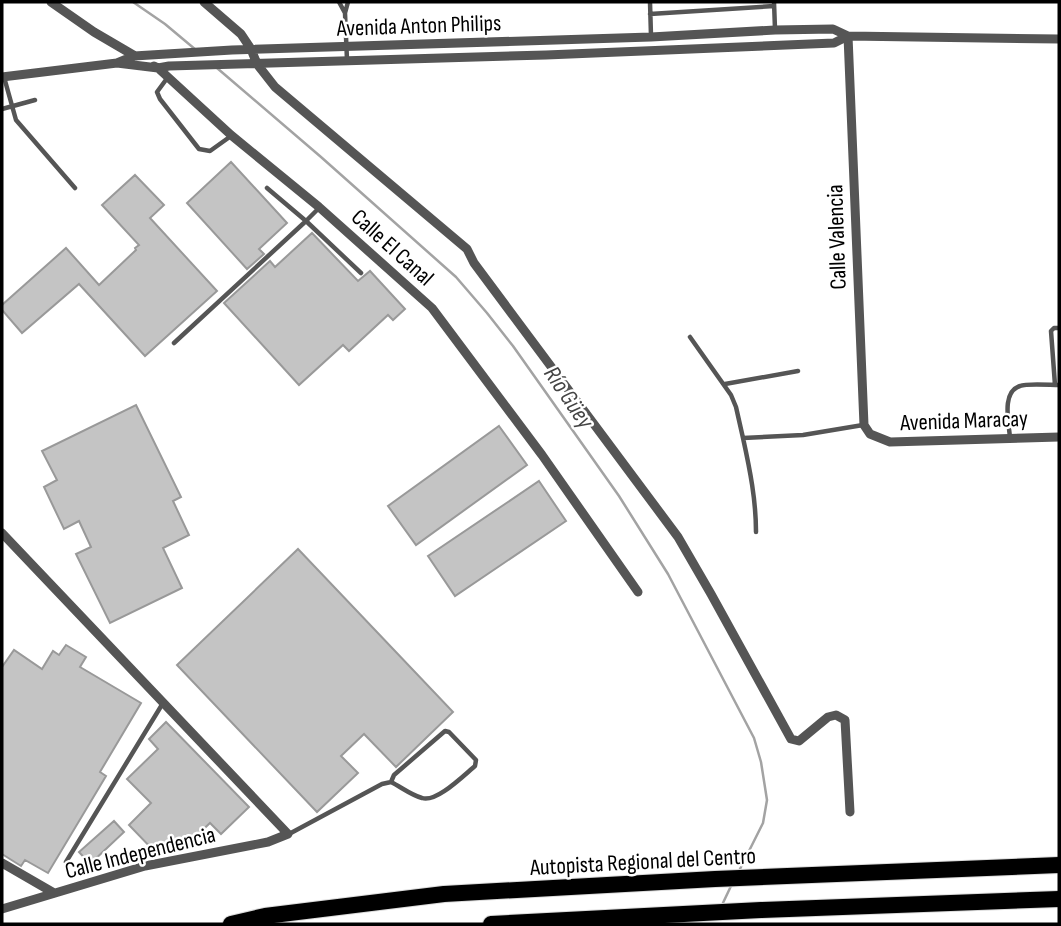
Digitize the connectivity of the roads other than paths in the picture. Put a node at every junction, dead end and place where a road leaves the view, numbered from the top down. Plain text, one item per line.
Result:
1 (51, 2) edge
2 (204, 2) edge
3 (339, 2) edge
4 (348, 2) edge
5 (650, 2) edge
6 (774, 4) edge
7 (345, 13) junction
8 (650, 14) junction
9 (775, 30) junction
10 (848, 36) junction
11 (651, 37) junction
12 (1059, 39) edge
13 (346, 47) junction
14 (251, 49) junction
15 (134, 56) junction
16 (347, 61) junction
17 (117, 63) junction
18 (257, 64) junction
19 (158, 68) junction
20 (3, 77) edge
21 (168, 77) junction
22 (35, 100) dead end
23 (11, 107) junction
24 (2, 109) edge
25 (231, 135) junction
26 (75, 188) dead end
27 (267, 188) dead end
28 (319, 207) junction
29 (306, 221) junction
30 (361, 273) dead end
31 (1059, 328) edge
32 (690, 337) dead end
33 (174, 343) dead end
34 (798, 371) dead end
35 (725, 384) junction
36 (1057, 385) edge
37 (864, 425) junction
38 (1059, 437) edge
39 (743, 438) junction
40 (1010, 439) junction
41 (755, 532) dead end
42 (2, 533) edge
43 (638, 592) dead end
44 (163, 703) junction
45 (390, 782) junction
46 (850, 812) dead end
47 (288, 834) junction
48 (66, 862) dead end
49 (2, 863) edge
50 (1059, 865) edge
51 (54, 893) junction
52 (1059, 899) edge
53 (2, 909) edge
54 (231, 924) edge
55 (491, 924) edge

1 - 15 street, Calle El Canal
2 - 14 street
3 - 7 lane
4 - 7 lane
5 - 8 lane
6 - 8 lane
6 - 9 lane
7 - 13 lane
8 - 11 lane
9 - 10 street, Avenida Anton Philips
9 - 11 street, Avenida Anton Philips
10 - 12 street, Avenida Anton Philips
10 - 16 street, Avenida Anton Philips
10 - 37 street, Calle Valencia
11 - 13 street, Avenida Anton Philips
13 - 14 street, Avenida Anton Philips
13 - 16 lane
14 - 15 street, Avenida Anton Philips
14 - 18 street
15 - 17 street, Avenida Anton Philips
15 - 19 street, Calle El Canal
16 - 18 street, Avenida Anton Philips
17 - 19 street, Avenida Anton Philips
17 - 20 street, Avenida Anton Philips
18 - 19 street, Avenida Anton Philips
18 - 46 street
19 - 21 street, Calle El Canal
20 - 23 lane
21 - 25 street, Calle El Canal
21 - 25 lane
22 - 23 lane
23 - 24 lane
23 - 26 lane
25 - 28 street, Calle El Canal
27 - 29 lane
28 - 29 lane
28 - 43 street, Calle El Canal
29 - 30 lane
29 - 33 lane
31 - 36 lane
32 - 35 lane
34 - 35 lane
35 - 39 lane
36 - 40 lane
37 - 39 lane
37 - 40 street, Avenida Maracay
38 - 40 street, Avenida Maracay
39 - 41 lane
42 - 44 street
44 - 47 street
44 - 48 lane
45 - 45 lane
45 - 47 lane
47 - 51 street, Calle Independencia
49 - 51 street
50 - 54 highway, Autopista Regional del Centro
51 - 53 street, Calle Independencia
52 - 55 highway

